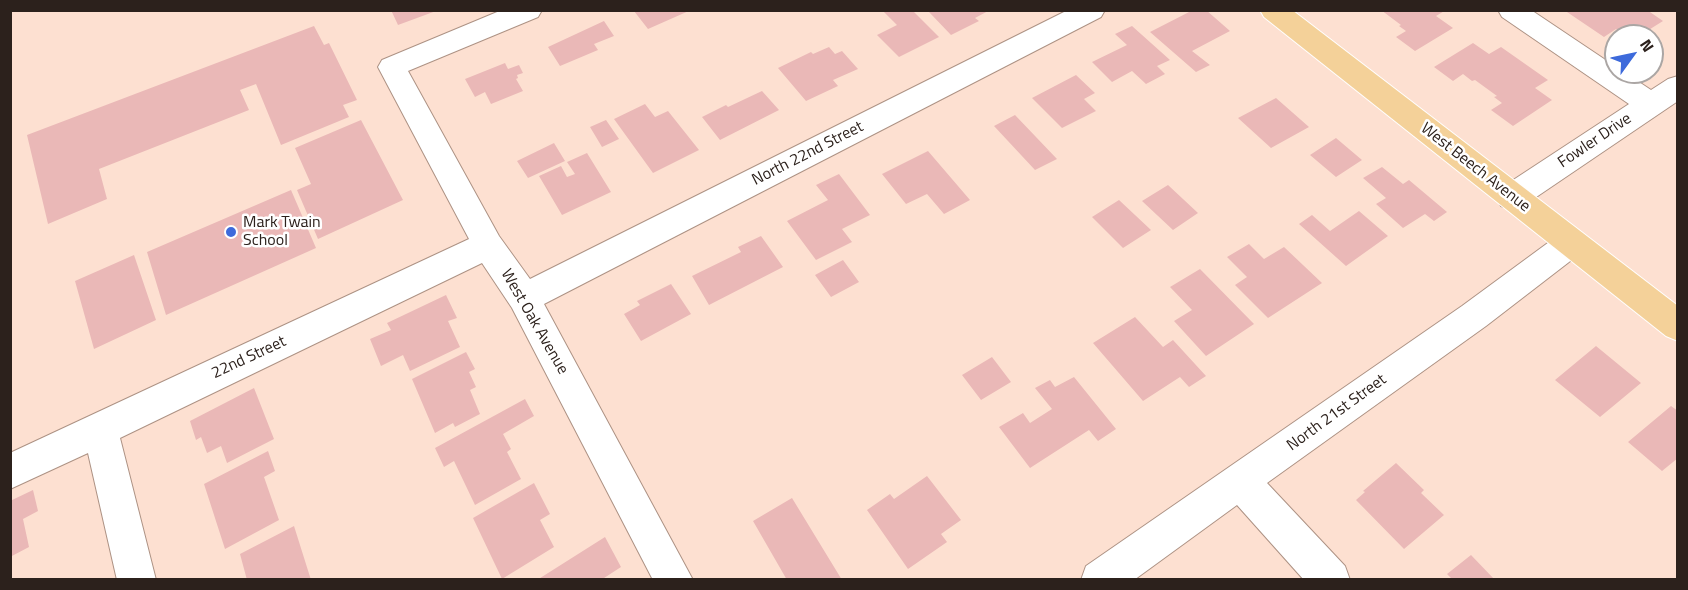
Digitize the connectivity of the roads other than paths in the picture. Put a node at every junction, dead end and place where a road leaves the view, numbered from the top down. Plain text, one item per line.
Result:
1 (529, 10) edge
2 (1092, 10) edge
3 (1273, 10) edge
4 (1511, 10) edge
5 (1677, 86) edge
6 (1650, 104) junction
7 (1512, 197) junction
8 (1571, 243) junction
9 (488, 245) junction
10 (524, 298) junction
11 (1677, 326) edge
12 (100, 429) junction
13 (10, 472) edge
14 (1241, 482) junction
15 (137, 579) edge
16 (674, 579) edge
17 (1100, 579) edge
18 (1330, 579) edge

1 - 9 street, West Oak Avenue
2 - 10 street, North 22nd Street
3 - 7 main road, West Beech Avenue
4 - 6 street
5 - 6 street, Fowler Drive
6 - 7 street, Fowler Drive
7 - 8 main road, West Beech Avenue
8 - 11 main road, West Beech Avenue
8 - 14 street, North 21st Street
9 - 10 street, West Oak Avenue
9 - 12 street, 22nd Street
10 - 16 street, West Oak Avenue
12 - 13 street, 22nd Street
12 - 15 street
14 - 17 street, North 21st Street
14 - 18 street

